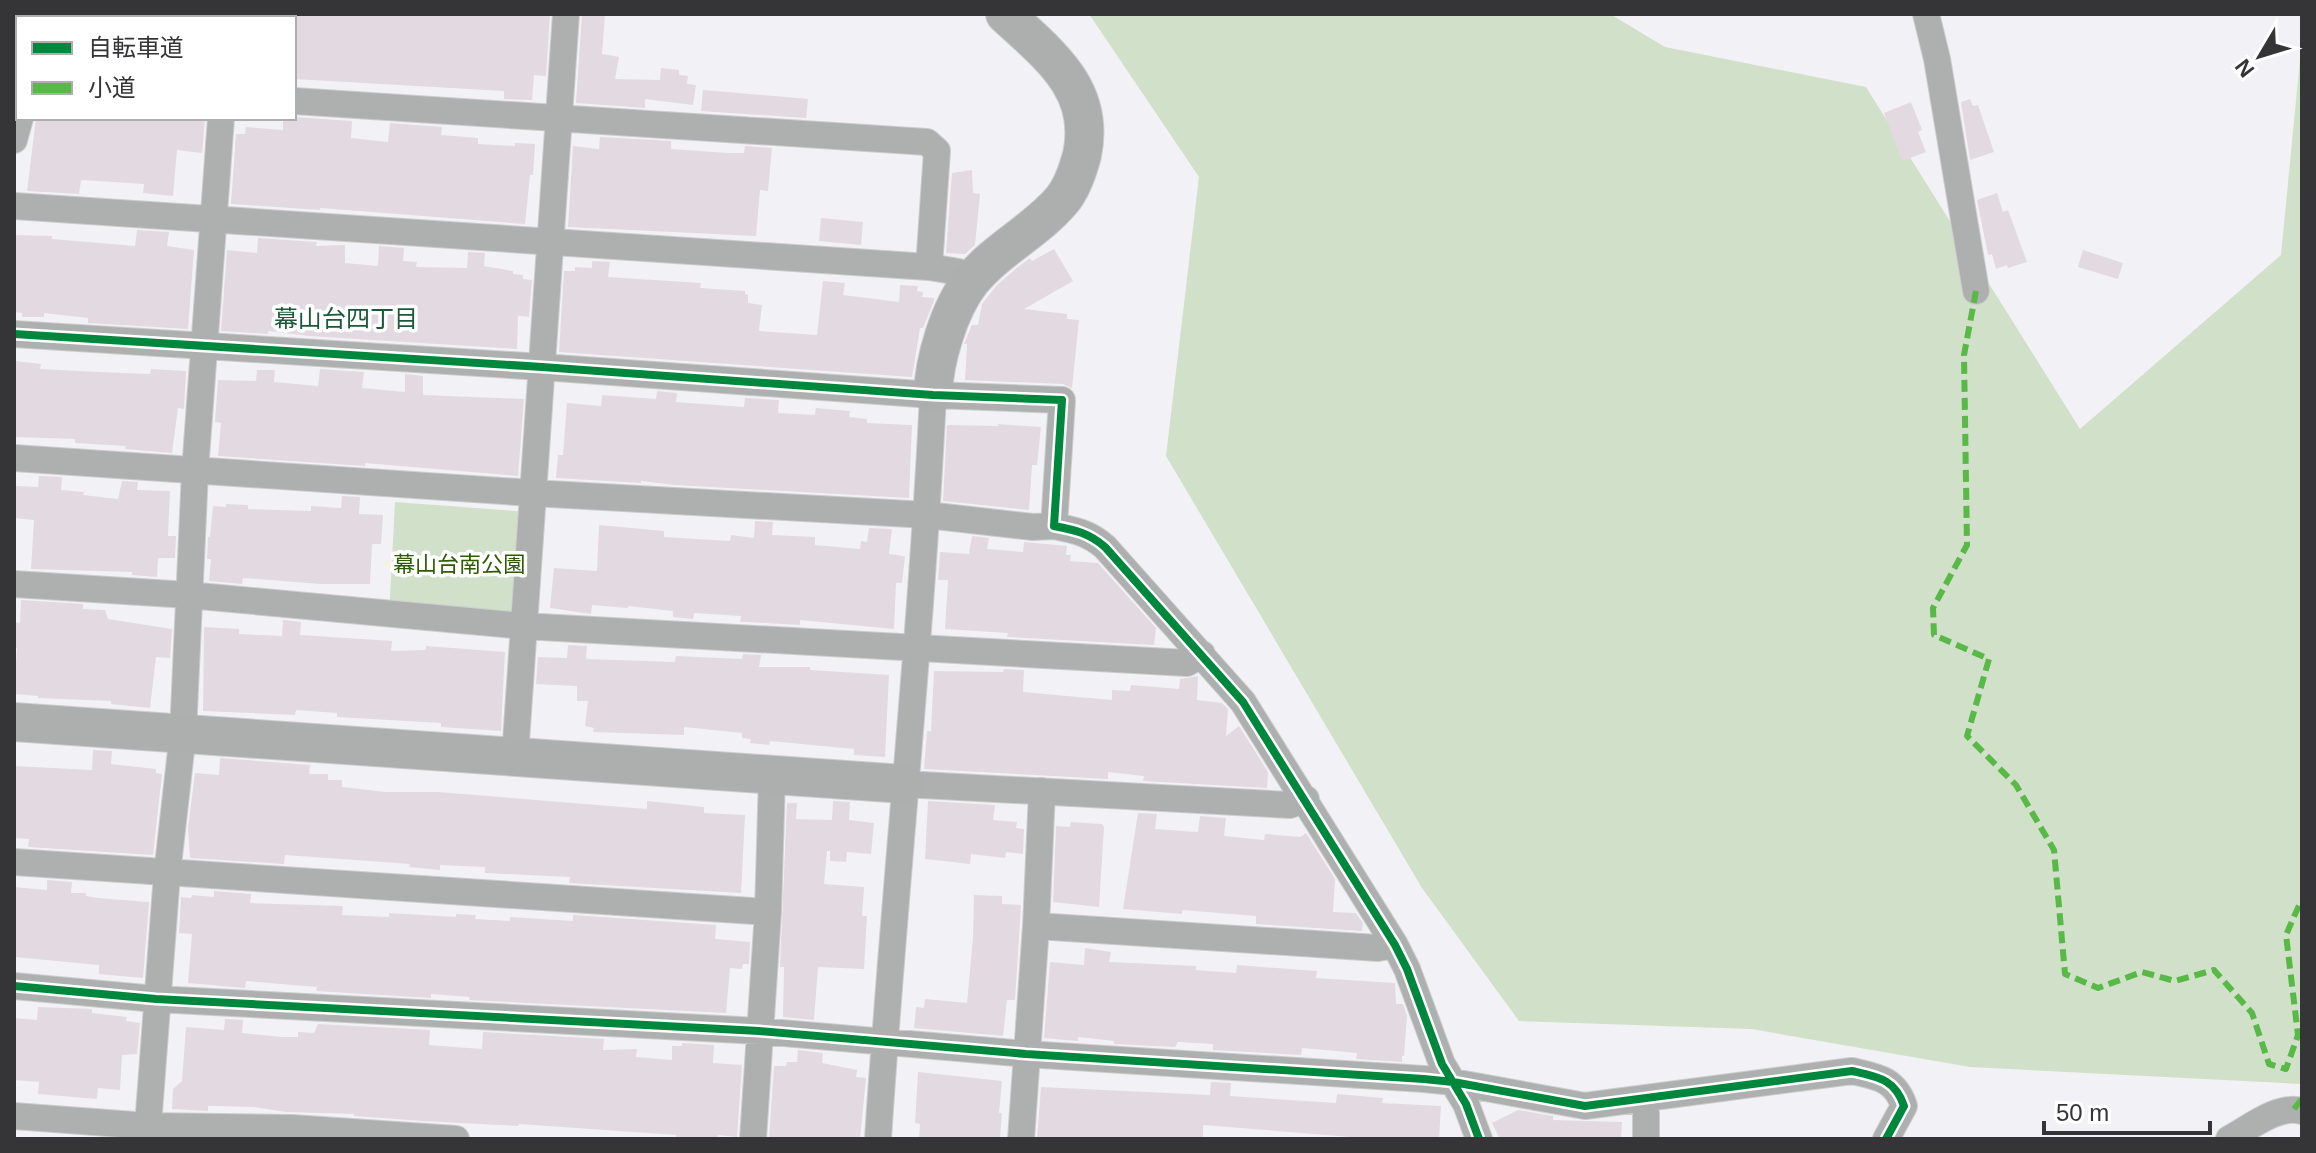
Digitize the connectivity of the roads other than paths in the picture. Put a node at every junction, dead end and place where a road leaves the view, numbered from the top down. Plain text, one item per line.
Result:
1 (566, 14) edge
2 (1005, 14) edge
3 (1926, 14) edge
4 (296, 101) edge
5 (558, 118) junction
6 (19, 120) edge
7 (221, 120) edge
8 (14, 140) edge
9 (14, 206) edge
10 (214, 221) junction
11 (551, 242) junction
12 (929, 267) junction
13 (971, 281) junction
14 (1976, 291) dead end
15 (14, 334) edge
16 (206, 346) junction
17 (542, 367) junction
18 (933, 395) junction
19 (14, 458) edge
20 (195, 471) junction
21 (532, 493) junction
22 (927, 515) junction
23 (1054, 526) junction
24 (14, 584) edge
25 (188, 595) junction
26 (523, 626) junction
27 (918, 649) junction
28 (1202, 654) junction
29 (14, 722) edge
30 (183, 733) junction
31 (515, 756) junction
32 (772, 777) junction
33 (904, 784) junction
34 (1042, 791) junction
35 (1306, 799) junction
36 (14, 862) edge
37 (167, 874) junction
38 (768, 912) junction
39 (1036, 926) junction
40 (1395, 945) junction
41 (14, 986) edge
42 (156, 999) junction
43 (759, 1031) junction
44 (885, 1041) junction
45 (1026, 1054) junction
46 (1453, 1082) junction
47 (1646, 1099) junction
48 (2302, 1111) edge
49 (14, 1116) edge
50 (148, 1133) edge
51 (291, 1133) edge
52 (439, 1138) edge
53 (753, 1139) edge
54 (878, 1139) edge
55 (1021, 1139) edge
56 (1479, 1139) edge
57 (1646, 1139) edge
58 (1886, 1139) edge
59 (2229, 1139) edge

1 - 5 street
2 - 13 street
3 - 14 street
4 - 5 street
5 - 11 street
5 - 12 street
6 - 8 street
7 - 10 street
9 - 10 street
10 - 11 street
10 - 16 street
11 - 12 street
11 - 17 street
12 - 13 street
13 - 18 street
15 - 16 street
16 - 17 street
16 - 20 street
17 - 18 street
17 - 21 street
18 - 22 street
18 - 23 street
19 - 20 street
20 - 21 street
20 - 25 street
21 - 22 street
21 - 26 street
22 - 23 street
22 - 27 street
23 - 28 street
24 - 25 street
25 - 26 street
25 - 30 street
26 - 27 street
26 - 31 street
27 - 28 street
27 - 33 street
28 - 35 street
29 - 30 street
30 - 31 street
30 - 37 street
31 - 32 street
32 - 33 street
32 - 38 street
33 - 34 street
33 - 44 street
34 - 35 street
34 - 39 street
35 - 40 street
36 - 37 street
37 - 38 street
37 - 42 street
38 - 43 street
39 - 40 street
39 - 45 street
40 - 46 street
41 - 42 street
42 - 43 street
42 - 50 street
43 - 44 street
43 - 53 street
44 - 45 street
44 - 54 street
45 - 46 street
45 - 55 street
46 - 47 street
46 - 56 street
47 - 57 street
47 - 58 street
48 - 59 street
49 - 50 street
50 - 51 street
51 - 52 street

